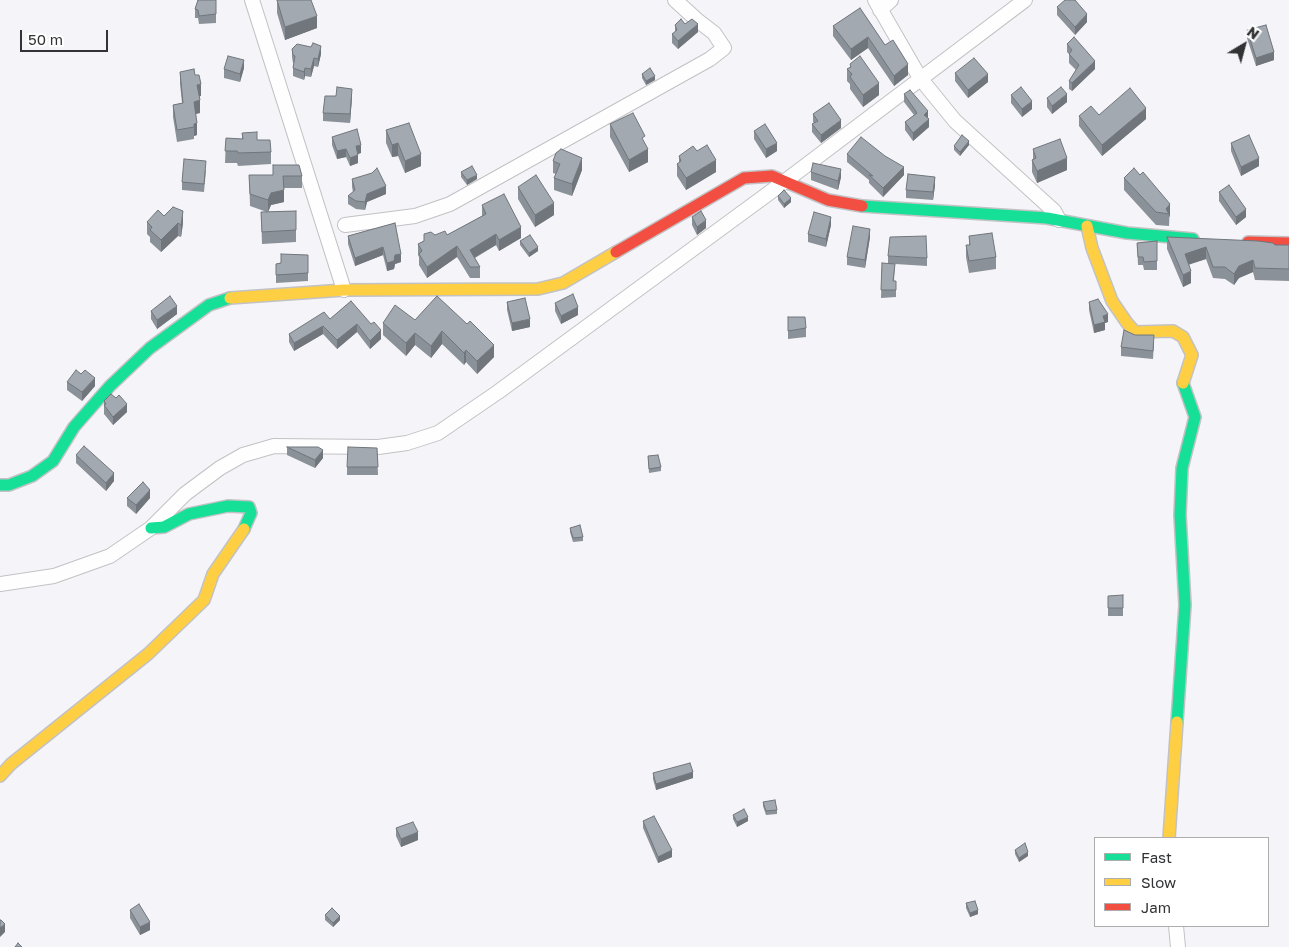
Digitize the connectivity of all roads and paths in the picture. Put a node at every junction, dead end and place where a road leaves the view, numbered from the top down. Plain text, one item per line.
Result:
1 (252, 0) edge
2 (675, 0) edge
3 (891, 0) edge
4 (1025, 0) edge
5 (877, 5) edge
6 (920, 78) junction
7 (784, 182) junction
8 (1059, 220) junction
9 (345, 225) dead end
10 (1087, 226) junction
11 (1208, 240) edge
12 (1234, 241) edge
13 (1289, 243) edge
14 (344, 290) junction
15 (0, 485) edge
16 (151, 528) junction
17 (0, 584) edge
18 (0, 776) edge
19 (1169, 837) edge
20 (1176, 927) edge
21 (1178, 947) edge

1 - 14 street
2 - 9 street
3 - 5 street
4 - 6 street
5 - 6 street
6 - 7 street
6 - 8 street
7 - 8 street
7 - 14 street
7 - 16 street
8 - 10 street
10 - 11 street
10 - 19 street
12 - 13 street
14 - 15 street
16 - 17 street
16 - 18 street
20 - 21 street

